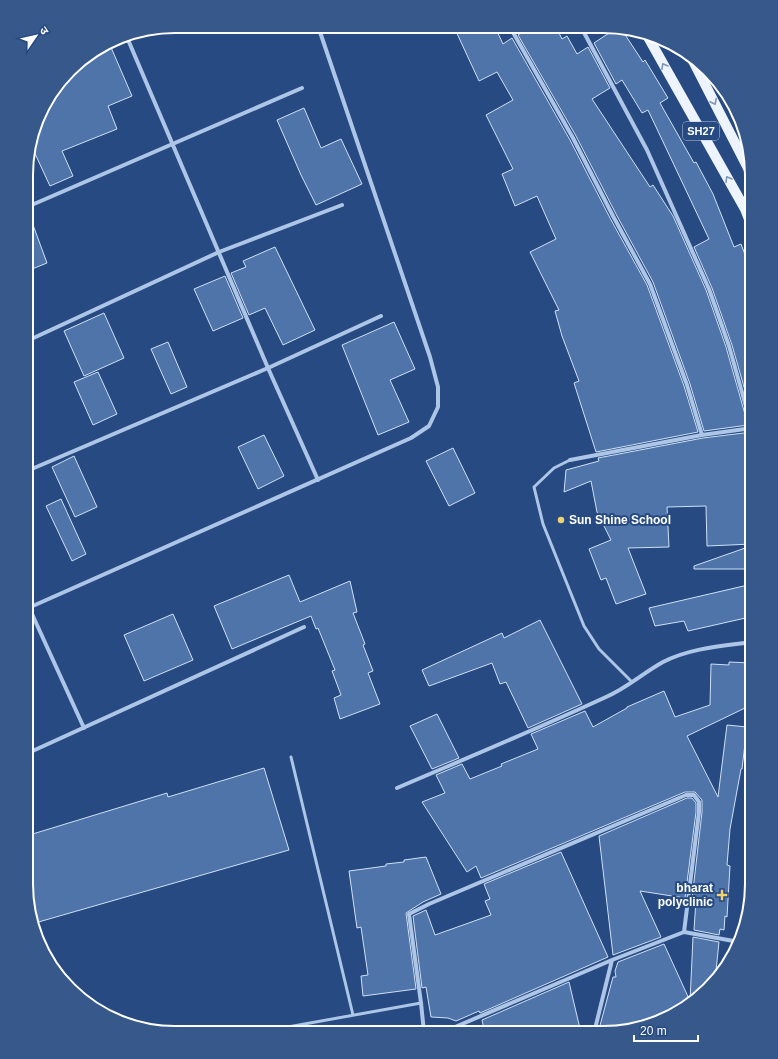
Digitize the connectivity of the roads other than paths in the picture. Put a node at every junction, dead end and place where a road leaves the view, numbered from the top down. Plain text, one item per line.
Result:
1 (320, 33) edge
2 (513, 33) edge
3 (584, 33) edge
4 (129, 41) edge
5 (651, 42) edge
6 (697, 69) edge
7 (302, 88) dead end
8 (172, 143) junction
9 (744, 161) edge
10 (33, 204) edge
11 (342, 205) dead end
12 (745, 209) edge
13 (219, 252) junction
14 (381, 316) dead end
15 (33, 338) edge
16 (268, 368) junction
17 (745, 403) edge
18 (745, 429) edge
19 (702, 435) junction
20 (570, 460) joint
21 (33, 468) edge
22 (318, 480) junction
23 (33, 606) edge
24 (33, 619) edge
25 (304, 627) dead end
26 (745, 643) edge
27 (632, 682) junction
28 (84, 728) junction
29 (33, 751) edge
30 (291, 757) dead end
31 (397, 788) dead end
32 (684, 932) junction
33 (733, 941) edge
34 (612, 960) junction
35 (421, 1003) junction
36 (353, 1015) junction
37 (293, 1026) edge
38 (423, 1026) edge
39 (455, 1026) edge
40 (596, 1026) edge

1 - 22 street
2 - 19 street
3 - 17 street
4 - 8 street
12 -> 5 main road, SH27
6 -> 9 main road, SH27
7 - 8 street
8 - 10 street
8 - 13 street
11 - 13 street
13 - 15 street
13 - 16 street
14 - 16 street
16 - 21 street
16 - 22 street
18 - 19 street
19 - 20 street
20 - 27 lane
22 - 23 street
24 - 28 street
25 - 28 street
26 - 27 street
27 - 31 street
28 - 29 street
30 - 36 lane
32 - 33 street
32 - 34 street
32 - 35 street
34 - 39 street
34 - 40 street
35 - 36 lane
35 - 38 street
36 - 37 lane

